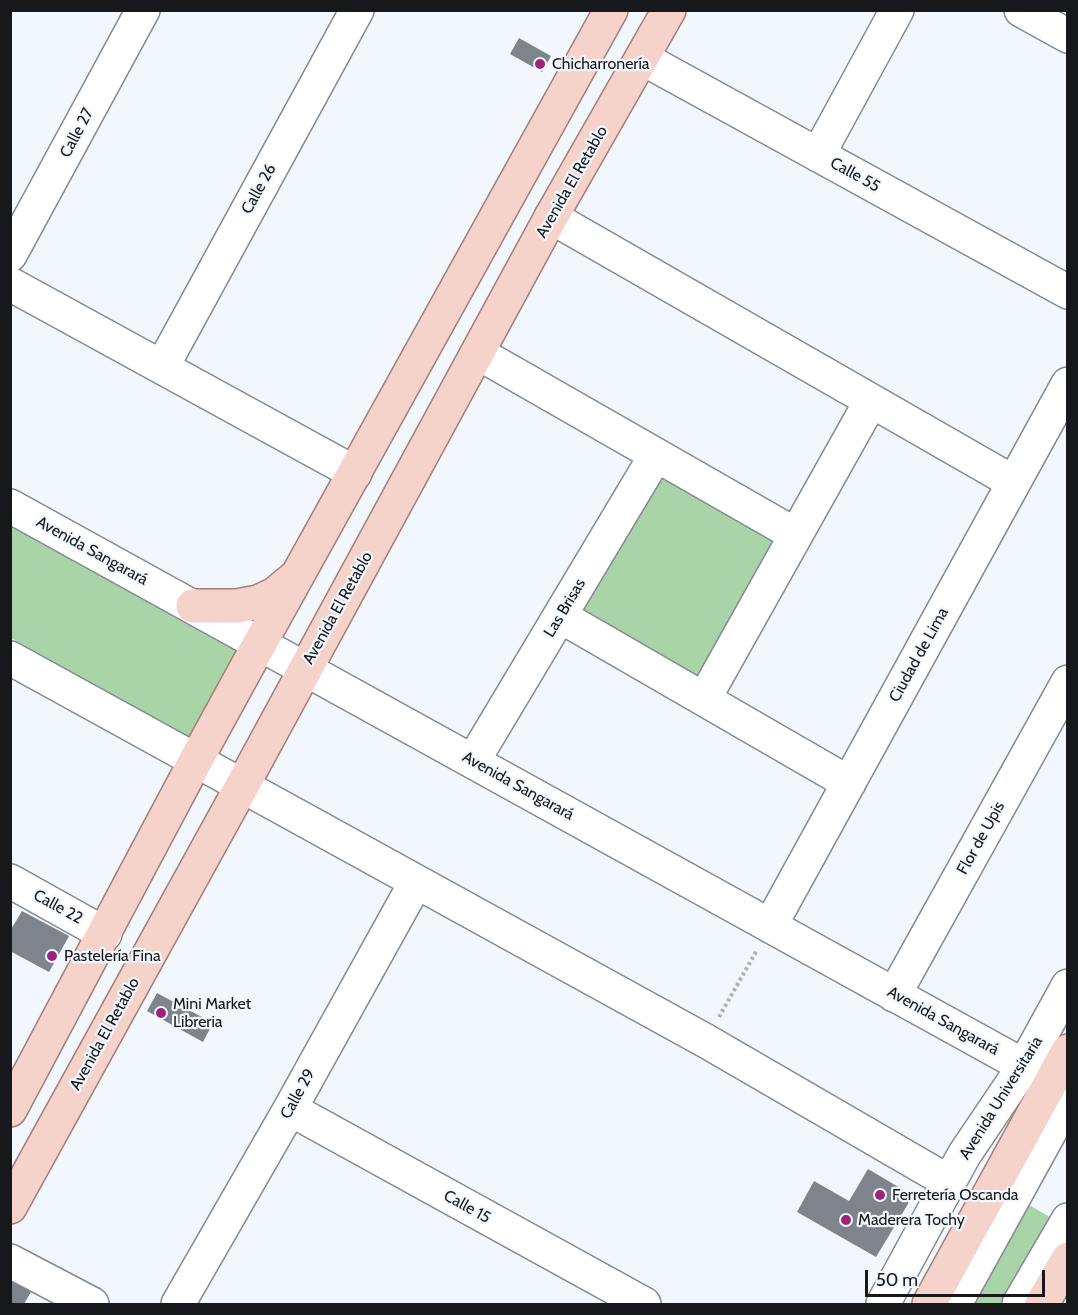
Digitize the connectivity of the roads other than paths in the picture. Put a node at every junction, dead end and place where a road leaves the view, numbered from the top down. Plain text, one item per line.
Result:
1 (143, 10) edge
2 (357, 10) edge
3 (612, 10) edge
4 (669, 10) edge
5 (897, 10) edge
6 (1021, 10) edge
7 (1068, 36) edge
8 (642, 58) junction
9 (818, 155) junction
10 (551, 217) junction
11 (10, 255) edge
12 (10, 284) edge
13 (1068, 292) edge
14 (478, 352) junction
15 (162, 367) junction
16 (1068, 384) edge
17 (871, 401) junction
18 (656, 454) junction
19 (355, 473) junction
20 (1013, 482) junction
21 (10, 506) edge
22 (796, 535) junction
23 (299, 574) junction
24 (193, 606) junction
25 (560, 616) junction
26 (260, 643) junction
27 (10, 658) edge
28 (305, 668) junction
29 (1068, 682) edge
30 (704, 699) junction
31 (196, 760) junction
32 (473, 761) junction
33 (849, 783) junction
34 (242, 786) junction
35 (10, 881) edge
36 (416, 882) junction
37 (770, 926) junction
38 (105, 934) junction
39 (1068, 986) edge
40 (894, 995) junction
41 (1068, 1051) edge
42 (1024, 1066) junction
43 (1068, 1099) edge
44 (12, 1103) edge
45 (290, 1109) junction
46 (949, 1182) junction
47 (10, 1207) edge
48 (1068, 1220) edge
49 (1068, 1259) edge
50 (10, 1261) edge
51 (92, 1305) edge
52 (178, 1305) edge
53 (644, 1305) edge
54 (883, 1305) edge
55 (928, 1305) edge
56 (955, 1305) edge
57 (1019, 1305) edge
58 (1042, 1305) edge

1 - 11 street, Calle 27
2 - 15 street, Calle 26
3 - 19 main road
4 - 8 main road, Avenida El Retablo
5 - 9 street
6 - 7 street
8 - 9 street, Calle 55
8 - 10 main road, Avenida El Retablo
9 - 13 street, Calle 55
10 - 14 main road, Avenida El Retablo
10 - 17 street
12 - 15 street
14 - 18 street
14 - 28 main road, Avenida El Retablo
15 - 19 street
16 - 20 street, Ciudad de Lima
17 - 20 street
17 - 22 street
18 - 22 street
18 - 25 street, Las Brisas
19 - 23 main road
20 - 33 street, Ciudad de Lima
21 - 24 street, Avenida Sangarará
22 - 30 street
23 - 24 main road
23 - 26 main road
24 - 26 street, Avenida Sangarará
25 - 30 street
25 - 32 street, Las Brisas
26 - 28 street, Avenida Sangarará
26 - 31 main road
27 - 31 street
28 - 32 street, Avenida Sangarará
28 - 34 main road, Avenida El Retablo
29 - 40 street, Flor de Upis
30 - 33 street
31 - 34 street
31 - 38 main road
32 - 37 street, Avenida Sangarará
33 - 37 street, Ciudad de Lima
34 - 36 street
34 - 47 main road, Avenida El Retablo
35 - 38 street, Calle 22
36 - 45 street, Calle 29
36 - 46 street
37 - 40 street, Avenida Sangarará
38 - 44 main road
39 - 42 street, Avenida Universitaria
40 - 42 street, Avenida Sangarará
41 - 55 main road, Avenida Universitaria
42 - 46 street, Avenida Universitaria
43 - 56 street
45 - 52 street, Calle 29
45 - 53 street, Calle 15
46 - 54 street, Avenida Universitaria
48 - 57 street
49 - 58 main road
50 - 51 street

